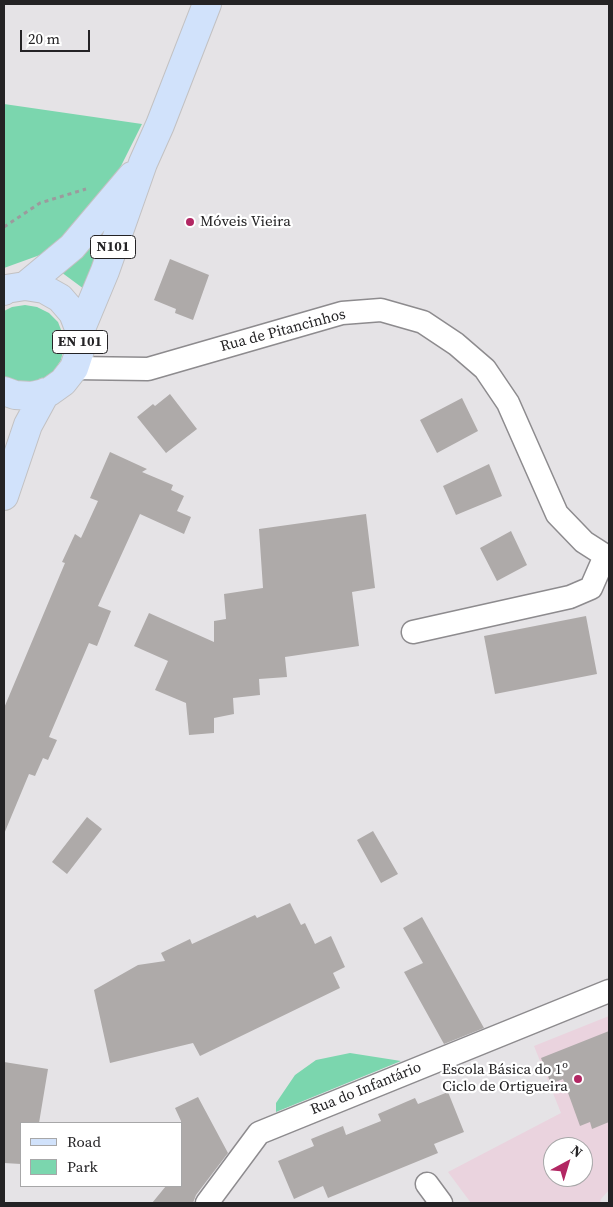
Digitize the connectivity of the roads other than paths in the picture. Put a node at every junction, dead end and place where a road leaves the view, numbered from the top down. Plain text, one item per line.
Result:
1 (206, 4) edge
2 (142, 163) junction
3 (14, 288) edge
4 (80, 330) junction
5 (74, 368) junction
6 (4, 391) edge
7 (46, 392) junction
8 (4, 496) edge
9 (607, 557) edge
10 (412, 632) dead end
11 (609, 991) edge
12 (427, 1184) dead end
13 (206, 1203) edge
14 (441, 1203) edge

1 - 2 main road, EN 101
2 - 3 main road, EN 101
2 - 4 main road, N101
3 - 4 main road, EN 101
4 - 5 main road, EN 101
5 - 7 main road, EN 101
5 - 9 street, Rua de Pitancinhos
6 - 7 main road, EN 101
7 - 8 main road, EN 101
9 - 10 street
11 - 13 street, Rua do Infantário
12 - 14 street

